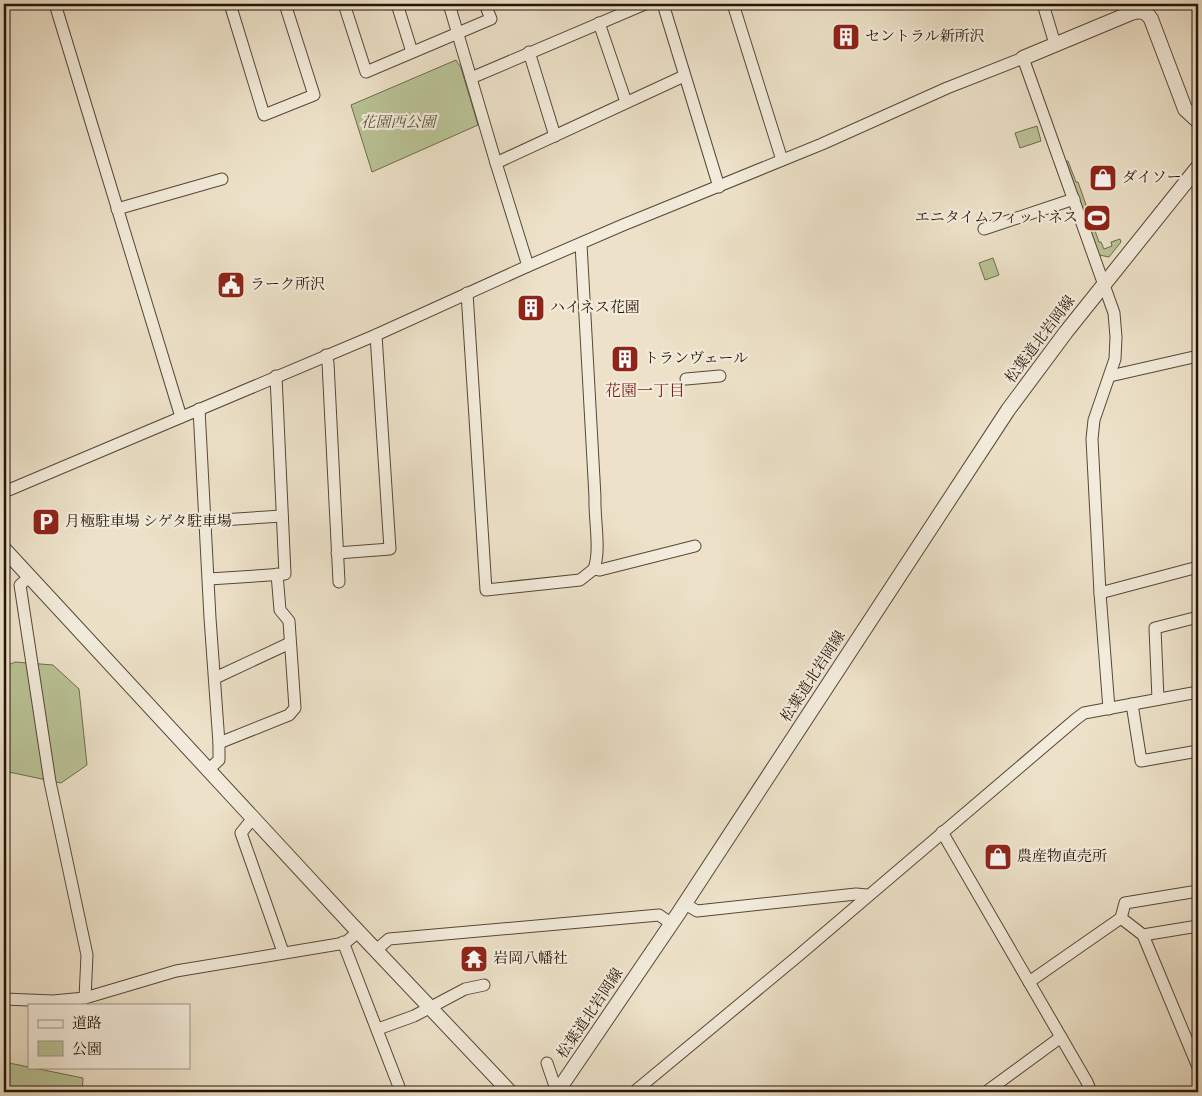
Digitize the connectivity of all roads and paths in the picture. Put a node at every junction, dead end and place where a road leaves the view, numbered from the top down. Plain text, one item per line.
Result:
1 (55, 4) edge
2 (230, 4) edge
3 (286, 4) edge
4 (344, 4) edge
5 (397, 4) edge
6 (449, 4) edge
7 (485, 4) edge
8 (645, 4) edge
9 (663, 4) edge
10 (733, 4) edge
11 (1043, 4) edge
12 (1148, 8) edge
13 (599, 23) junction
14 (458, 32) junction
15 (1055, 44) junction
16 (412, 52) junction
17 (529, 52) junction
18 (1024, 58) junction
19 (684, 76) junction
20 (471, 78) junction
21 (626, 102) junction
22 (1198, 121) edge
23 (555, 136) junction
24 (782, 160) junction
25 (496, 163) junction
26 (1198, 167) edge
27 (222, 179) dead end
28 (719, 187) junction
29 (1074, 199) junction
30 (117, 210) junction
31 (984, 229) dead end
32 (581, 244) junction
33 (528, 266) junction
34 (1105, 284) junction
35 (467, 293) junction
36 (376, 334) junction
37 (326, 355) junction
38 (1198, 356) edge
39 (276, 376) junction
40 (720, 376) dead end
41 (1110, 376) junction
42 (686, 379) dead end
43 (199, 409) junction
44 (181, 416) junction
45 (4, 492) edge
46 (282, 516) junction
47 (206, 520) junction
48 (695, 546) dead end
49 (4, 550) edge
50 (337, 553) junction
51 (1198, 567) edge
52 (594, 569) junction
53 (277, 574) junction
54 (29, 577) junction
55 (209, 579) junction
56 (339, 582) dead end
57 (1100, 593) junction
58 (1198, 617) edge
59 (290, 643) junction
60 (215, 678) junction
61 (1198, 692) edge
62 (1158, 699) junction
63 (1132, 704) junction
64 (1109, 709) junction
65 (219, 742) junction
66 (1198, 751) edge
67 (208, 770) junction
68 (253, 818) junction
69 (942, 832) junction
70 (1198, 891) edge
71 (867, 895) junction
72 (685, 904) junction
73 (1121, 918) junction
74 (672, 924) junction
75 (1198, 926) edge
76 (358, 932) junction
77 (1143, 936) junction
78 (343, 942) junction
79 (376, 950) junction
80 (283, 952) junction
81 (1029, 982) junction
82 (484, 985) dead end
83 (85, 998) junction
84 (4, 999) edge
85 (430, 1008) junction
86 (378, 1029) junction
87 (1061, 1037) junction
88 (547, 1063) dead end
89 (1198, 1067) edge
90 (401, 1092) edge
91 (510, 1092) edge
92 (557, 1092) edge
93 (634, 1092) edge
94 (986, 1092) edge
95 (1091, 1092) edge

1 - 30 street
2 - 3 street
4 - 16 street
5 - 16 street
6 - 14 street
7 - 14 street
8 - 13 street
9 - 19 street
10 - 24 street
11 - 15 street
12 - 15 street
12 - 22 street
13 - 17 street
13 - 21 street
14 - 16 street
14 - 20 street
15 - 18 street
17 - 20 street
17 - 23 street
18 - 24 street
18 - 29 street
19 - 21 street
19 - 28 street
20 - 25 street
21 - 23 street
23 - 25 street
24 - 28 street
25 - 33 street
26 - 34 street, 松葉道北岩岡線
27 - 30 street
28 - 32 street
29 - 31 street
29 - 34 street
30 - 44 street
32 - 33 street
32 - 52 street
33 - 35 street
34 - 41 street
34 - 72 street, 松葉道北岩岡線
35 - 36 street
35 - 52 street
36 - 37 street
36 - 50 street
37 - 39 street
37 - 50 street
38 - 41 street
39 - 43 street
39 - 46 street
40 - 42 street
41 - 57 street
43 - 44 street
43 - 47 street
44 - 45 street
46 - 47 street
46 - 53 street
47 - 55 street
48 - 52 street
49 - 54 street
50 - 56 street
51 - 57 street
53 - 55 street
53 - 59 street
54 - 67 street
54 - 83 street
55 - 60 street
57 - 64 street
58 - 62 street
59 - 60 street
59 - 65 street
60 - 65 street
61 - 62 street
62 - 63 street
63 - 64 street
63 - 66 street
64 - 69 street
65 - 67 street
67 - 68 street
68 - 76 street
68 - 80 street
69 - 71 street
69 - 81 street
70 - 73 street
71 - 72 street
71 - 93 street
72 - 74 street, 松葉道北岩岡線
73 - 77 street
73 - 81 street
74 - 79 street
74 - 92 street, 松葉道北岩岡線
75 - 77 street
76 - 78 street
76 - 79 street
77 - 89 street
78 - 80 street
78 - 86 street
79 - 85 street
80 - 83 street
81 - 87 street
82 - 85 street
83 - 84 street
85 - 86 street
85 - 91 street
86 - 90 street
87 - 94 street
87 - 95 street
88 - 92 street

